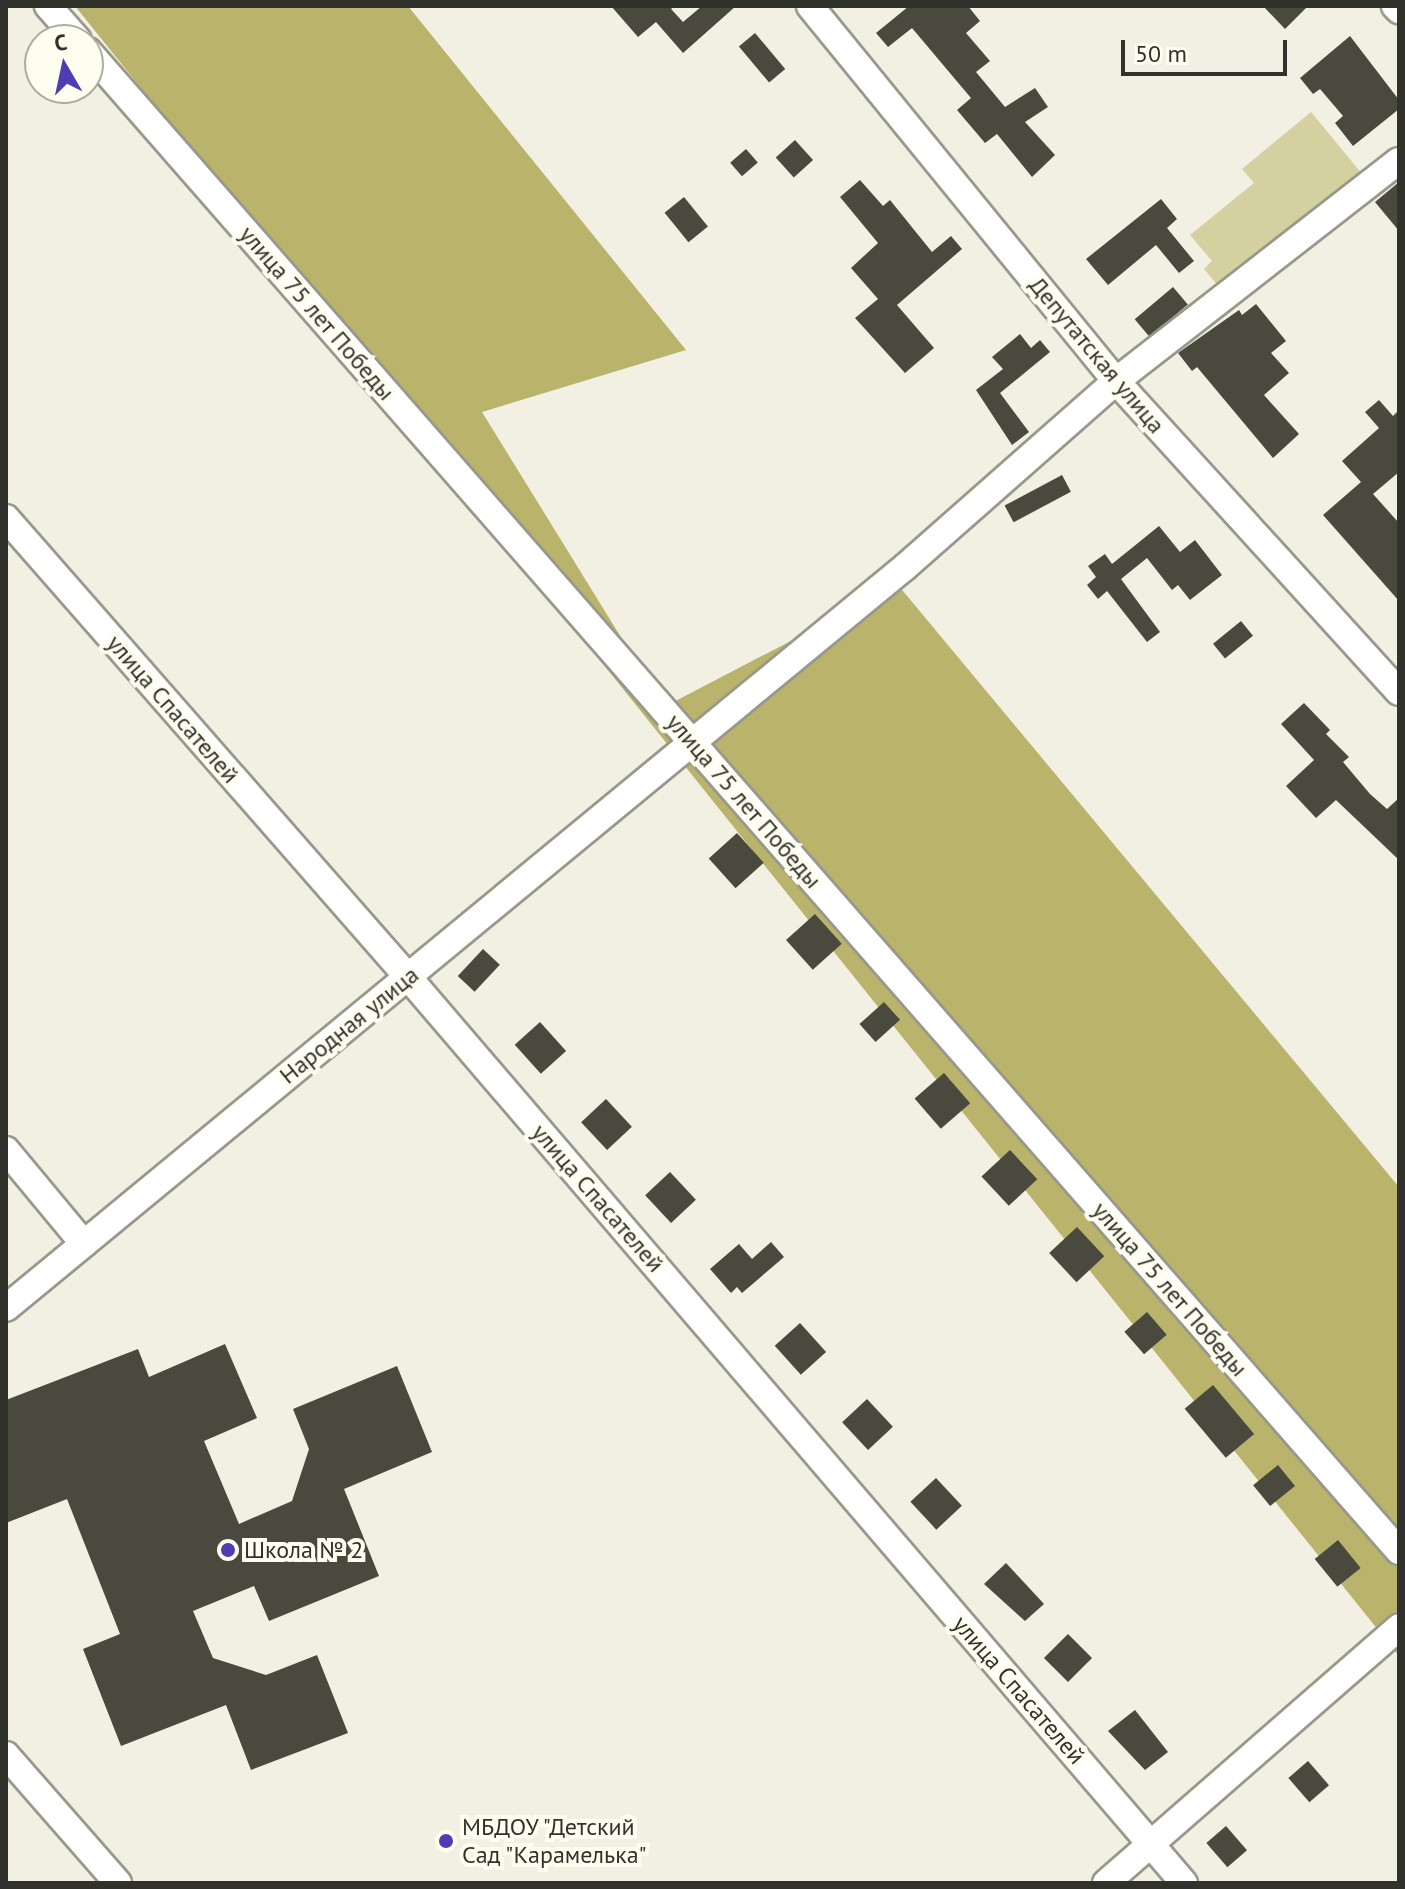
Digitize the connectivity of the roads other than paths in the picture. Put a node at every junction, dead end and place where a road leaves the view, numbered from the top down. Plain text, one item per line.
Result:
1 (48, 6) edge
2 (810, 6) edge
3 (64, 24) edge
4 (104, 69) edge
5 (1399, 161) edge
6 (1116, 381) junction
7 (6, 518) edge
8 (1399, 692) edge
9 (693, 742) junction
10 (408, 977) junction
11 (6, 1150) edge
12 (84, 1244) junction
13 (6, 1308) edge
14 (1399, 1551) edge
15 (1399, 1627) edge
16 (6, 1755) edge
17 (1150, 1844) junction
18 (118, 1883) edge
19 (1106, 1883) edge
20 (1184, 1883) edge

1 - 3 street
2 - 6 street, Депутатская улица
4 - 9 street, улица 75 лет Победы
5 - 6 street, Народная улица
6 - 8 street, Депутатская улица
6 - 9 street, Народная улица
7 - 10 street, улица Спасателей
9 - 10 street, Народная улица
9 - 14 street, улица 75 лет Победы
10 - 12 street, Народная улица
10 - 17 street, улица Спасателей
11 - 12 street
12 - 13 street, Народная улица
15 - 17 street
16 - 18 street
17 - 19 street
17 - 20 street, улица Спасателей

